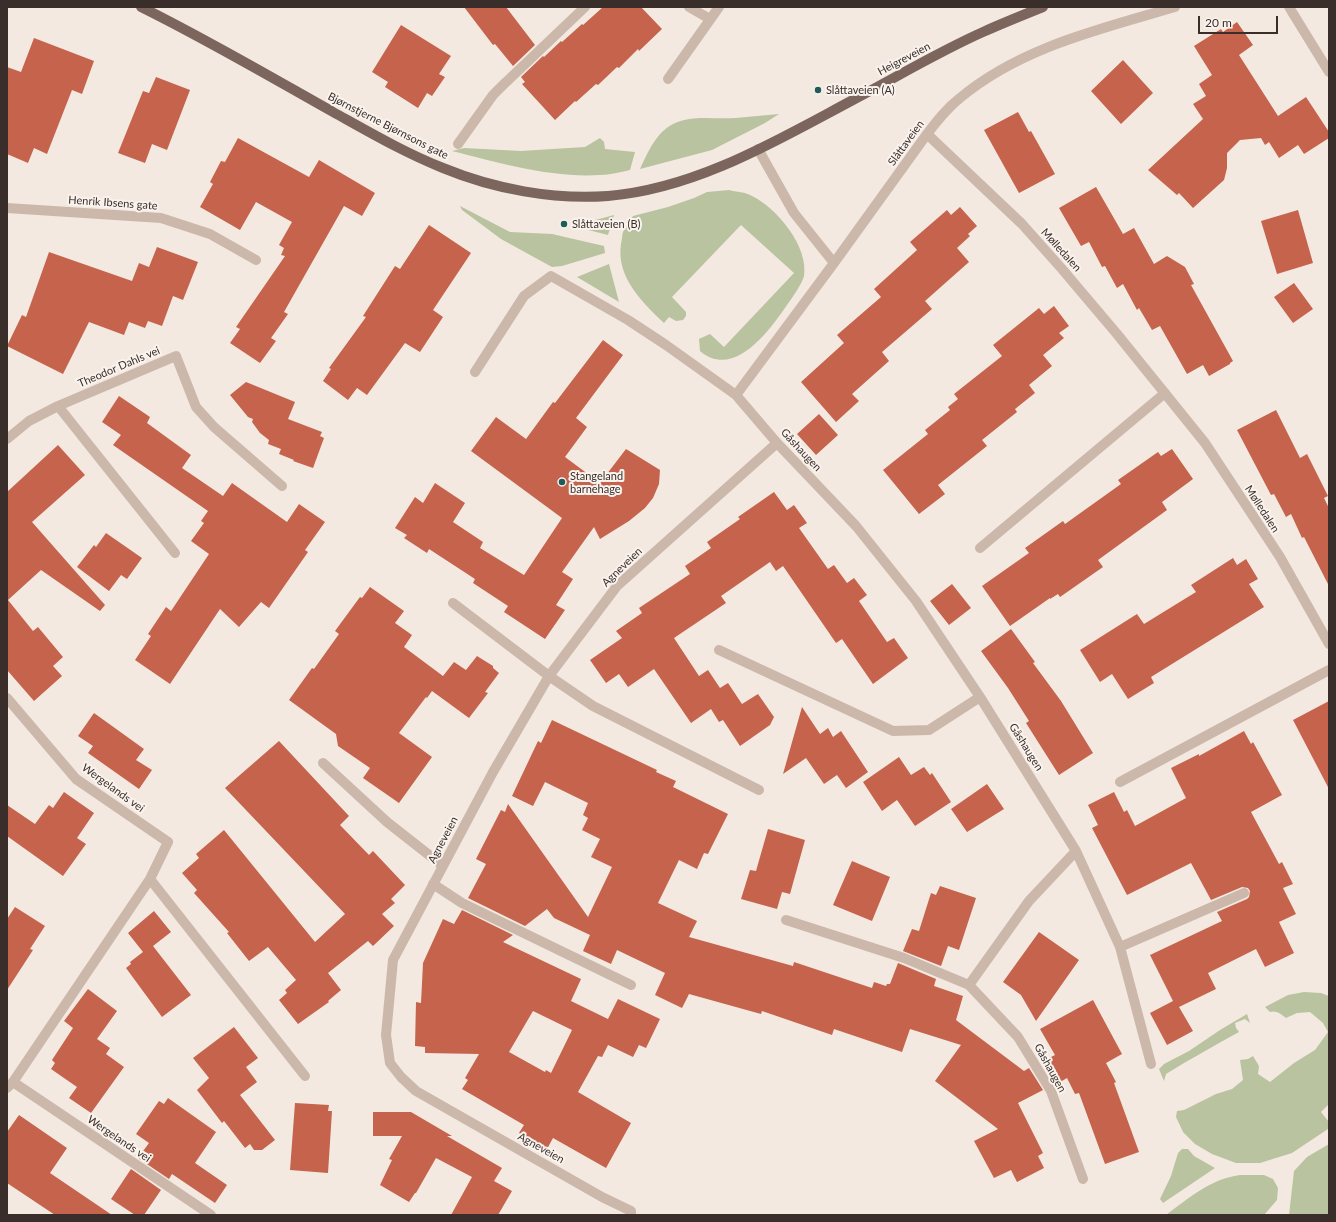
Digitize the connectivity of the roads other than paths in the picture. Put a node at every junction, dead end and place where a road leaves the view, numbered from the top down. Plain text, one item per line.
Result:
1 (141, 7) edge
2 (585, 7) edge
3 (689, 7) edge
4 (719, 7) edge
5 (1043, 7) edge
6 (1175, 7) edge
7 (1289, 7) edge
8 (710, 19) junction
9 (1329, 72) edge
10 (668, 80) dead end
11 (927, 134) junction
12 (458, 144) dead end
13 (758, 149) junction
14 (7, 208) edge
15 (256, 260) dead end
16 (834, 264) junction
17 (475, 372) dead end
18 (1165, 393) junction
19 (736, 395) junction
20 (58, 406) junction
21 (7, 439) edge
22 (777, 443) junction
23 (282, 486) dead end
24 (980, 548) dead end
25 (175, 553) dead end
26 (453, 603) dead end
27 (1329, 644) edge
28 (720, 650) dead end
29 (1329, 670) edge
30 (549, 676) junction
31 (980, 697) junction
32 (7, 698) edge
33 (324, 762) dead end
34 (1120, 782) dead end
35 (759, 790) dead end
36 (1076, 851) junction
37 (443, 866) junction
38 (150, 879) junction
39 (432, 884) junction
40 (1244, 893) dead end
41 (786, 920) dead end
42 (1120, 947) junction
43 (631, 985) dead end
44 (969, 985) junction
45 (1151, 1064) dead end
46 (305, 1076) dead end
47 (10, 1085) edge
48 (1083, 1179) dead end
49 (211, 1215) edge
50 (631, 1215) edge

1 - 13 main road, Bjørnstjerne Bjørnsons gate
2 - 12 street
3 - 8 street
4 - 8 street
5 - 13 main road, Heigreveien
6 - 11 street, Slåttaveien
7 - 9 street
8 - 10 street
11 - 16 street, Slåttaveien
11 - 18 street, Mølledalen
13 - 16 street
14 - 15 street, Henrik Ibsens gate
16 - 19 street, Slåttaveien
17 - 19 street, Gåshaugen
18 - 24 street
18 - 27 street, Mølledalen
19 - 22 street, Gåshaugen
20 - 21 street, Theodor Dahls vei
20 - 23 street, Theodor Dahls vei
20 - 25 street
22 - 30 street, Agneveien
22 - 31 street, Gåshaugen
26 - 30 street
28 - 31 street
29 - 34 street
30 - 35 street
30 - 37 street, Agneveien
31 - 36 street, Gåshaugen
32 - 38 street, Wergelands vei
33 - 37 street
36 - 42 street, Gåshaugen
36 - 44 street
37 - 39 street, Agneveien
38 - 46 street
38 - 47 street, Wergelands vei
39 - 43 street
39 - 50 street, Agneveien
40 - 42 street
41 - 44 street, Gåshaugen
42 - 45 street, Gåshaugen
44 - 48 street, Gåshaugen
47 - 49 street, Wergelands vei

